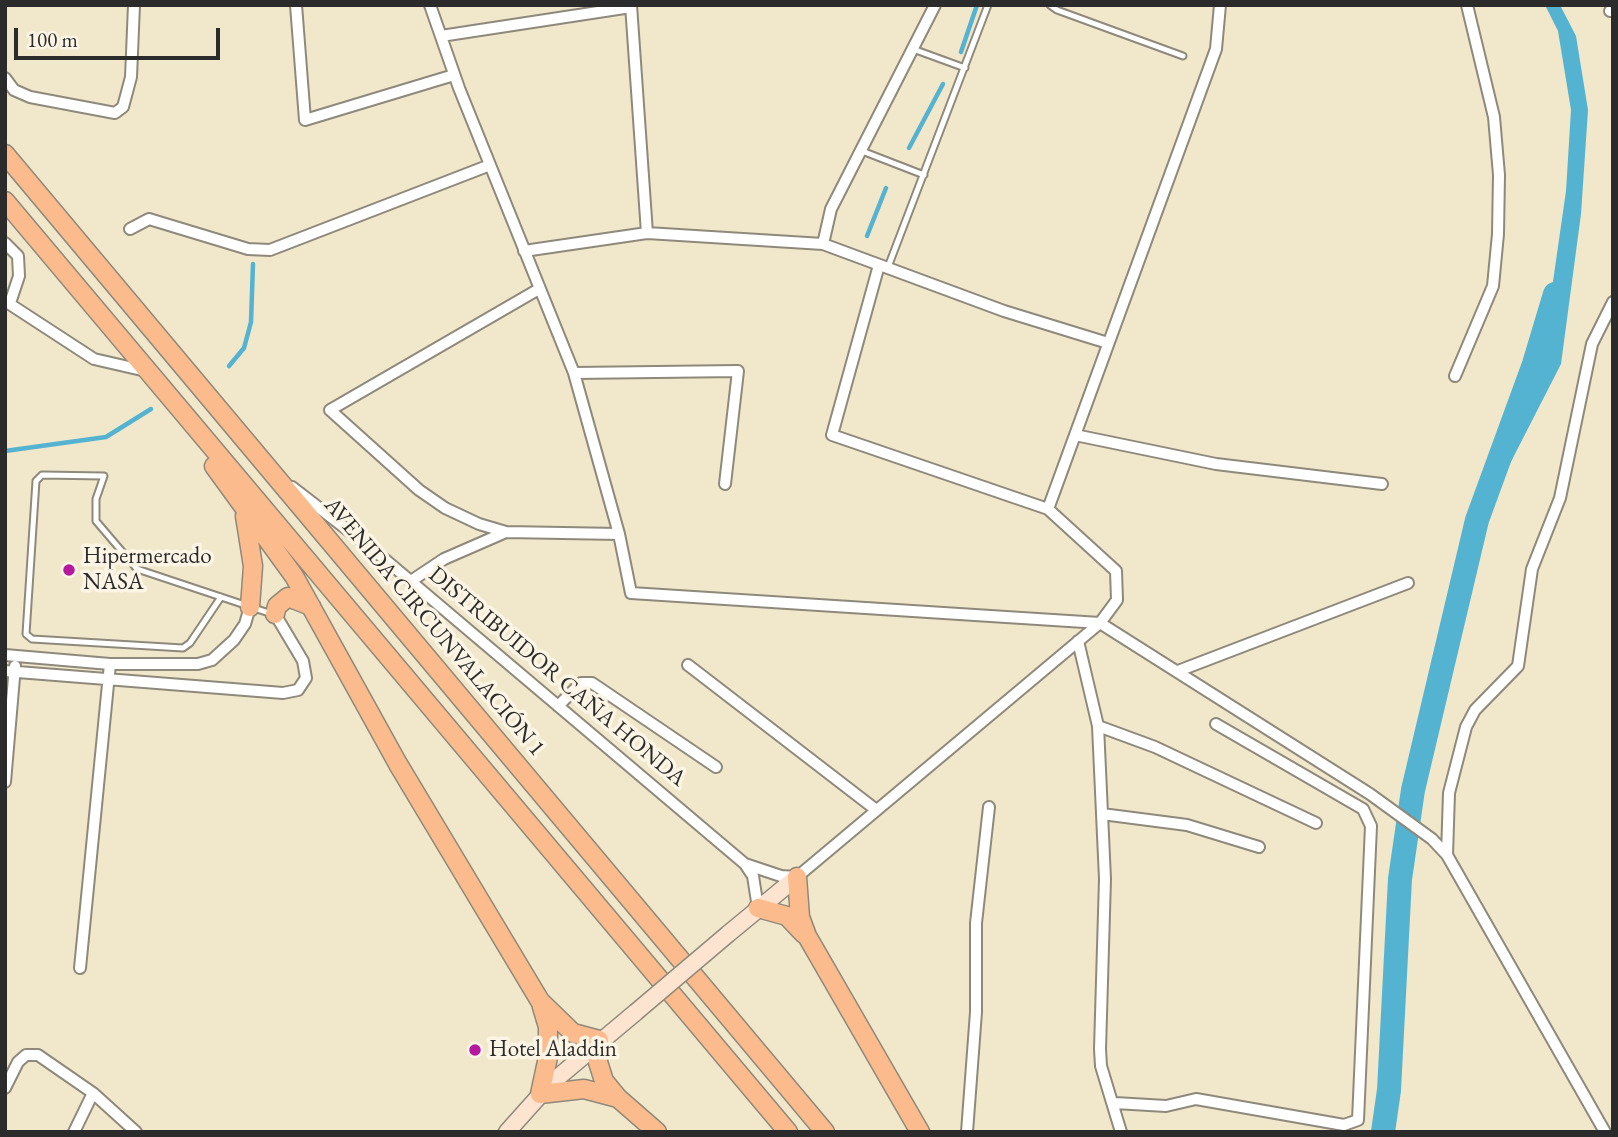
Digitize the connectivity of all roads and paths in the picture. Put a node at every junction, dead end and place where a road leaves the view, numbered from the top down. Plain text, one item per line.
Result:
1 (134, 5) edge
2 (296, 5) edge
3 (430, 5) edge
4 (935, 5) edge
5 (988, 5) edge
6 (1050, 5) edge
7 (1220, 5) edge
8 (1467, 5) edge
9 (631, 6) edge
10 (441, 36) junction
11 (913, 49) junction
12 (1182, 56) dead end
13 (965, 68) junction
14 (454, 75) junction
15 (5, 78) edge
16 (861, 151) junction
17 (5, 154) edge
18 (490, 165) junction
19 (924, 175) junction
20 (5, 201) edge
21 (130, 229) dead end
22 (646, 233) junction
23 (5, 243) edge
24 (823, 244) junction
25 (524, 251) junction
26 (883, 267) junction
27 (539, 289) junction
28 (8, 302) edge
29 (1613, 302) edge
30 (1108, 343) junction
31 (146, 371) junction
32 (574, 373) junction
33 (1455, 376) dead end
34 (176, 407) junction
35 (1075, 435) junction
36 (274, 472) junction
37 (726, 484) dead end
38 (1382, 484) dead end
39 (244, 509) junction
40 (1048, 509) junction
41 (506, 532) junction
42 (619, 534) junction
43 (411, 581) junction
44 (1408, 583) dead end
45 (221, 597) junction
46 (311, 606) junction
47 (250, 607) junction
48 (275, 614) junction
49 (1100, 623) junction
50 (1078, 641) junction
51 (10, 655) edge
52 (110, 664) junction
53 (688, 665) dead end
54 (10, 671) edge
55 (1178, 671) junction
56 (108, 679) junction
57 (558, 706) junction
58 (1216, 724) dead end
59 (1098, 726) junction
60 (716, 767) dead end
61 (5, 782) edge
62 (989, 807) dead end
63 (875, 809) junction
64 (1102, 814) junction
65 (1316, 823) dead end
66 (1259, 846) dead end
67 (1447, 855) junction
68 (745, 864) junction
69 (797, 877) junction
70 (758, 908) junction
71 (807, 936) junction
72 (80, 968) dead end
73 (540, 1001) junction
74 (599, 1040) junction
75 (5, 1088) edge
76 (93, 1093) junction
77 (540, 1094) junction
78 (618, 1098) junction
79 (1115, 1103) junction
80 (74, 1132) edge
81 (136, 1132) edge
82 (507, 1132) edge
83 (657, 1132) edge
84 (788, 1132) edge
85 (825, 1132) edge
86 (920, 1132) edge
87 (967, 1132) edge
88 (1121, 1132) edge
89 (1605, 1132) edge

1 - 15 street
2 - 14 street
3 - 10 street
4 - 11 street
5 - 13 lane
6 - 12 lane
7 - 30 street
8 - 33 street
9 - 10 street
9 - 22 street
10 - 14 street
11 - 13 lane
11 - 16 street
13 - 19 lane
14 - 18 street
16 - 19 lane
16 - 24 street
17 - 36 main road, AVENIDA CIRCUNVALACIÓN 1
18 - 21 street
18 - 25 street
19 - 26 lane
20 - 31 main road
22 - 24 street
22 - 25 street
23 - 28 street
24 - 26 street
25 - 27 street
26 - 30 street
26 - 40 street
27 - 32 street
27 - 41 street
28 - 31 street
29 - 67 street
30 - 35 street
31 - 34 main road
32 - 37 street
32 - 42 street
34 - 39 main road
34 - 84 main road
35 - 38 street
35 - 40 street
36 - 43 street, DISTRIBUIDOR CAÑA HONDA
36 - 85 main road, AVENIDA CIRCUNVALACIÓN 1
39 - 46 main road
39 - 47 main road
40 - 49 street
41 - 42 street
41 - 43 street
42 - 49 street
43 - 57 street, DISTRIBUIDOR CAÑA HONDA
44 - 55 street
45 - 45 lane
45 - 47 lane
46 - 48 main road
46 - 73 main road
47 - 48 lane
47 - 52 street
48 - 56 street
49 - 50 street
49 - 55 street
50 - 59 street
50 - 63 street
51 - 52 street
51 - 54 street
52 - 56 street
53 - 63 street
54 - 56 street
54 - 61 street
55 - 67 street
56 - 72 street
57 - 60 street
57 - 68 street, DISTRIBUIDOR CAÑA HONDA
58 - 79 street
59 - 64 street
59 - 65 street
62 - 87 street
63 - 69 street
64 - 66 street
64 - 79 street
67 - 89 street
68 - 69 street, DISTRIBUIDOR CAÑA HONDA
68 - 70 street
69 - 70 street
69 - 71 main road
70 - 71 main road
70 - 74 street, bridge
71 - 86 main road
73 - 74 main road
73 - 77 main road
74 - 77 street
74 - 78 main road
75 - 76 street
76 - 80 street
76 - 81 street
77 - 78 main road
77 - 82 street
78 - 83 main road
79 - 88 street

